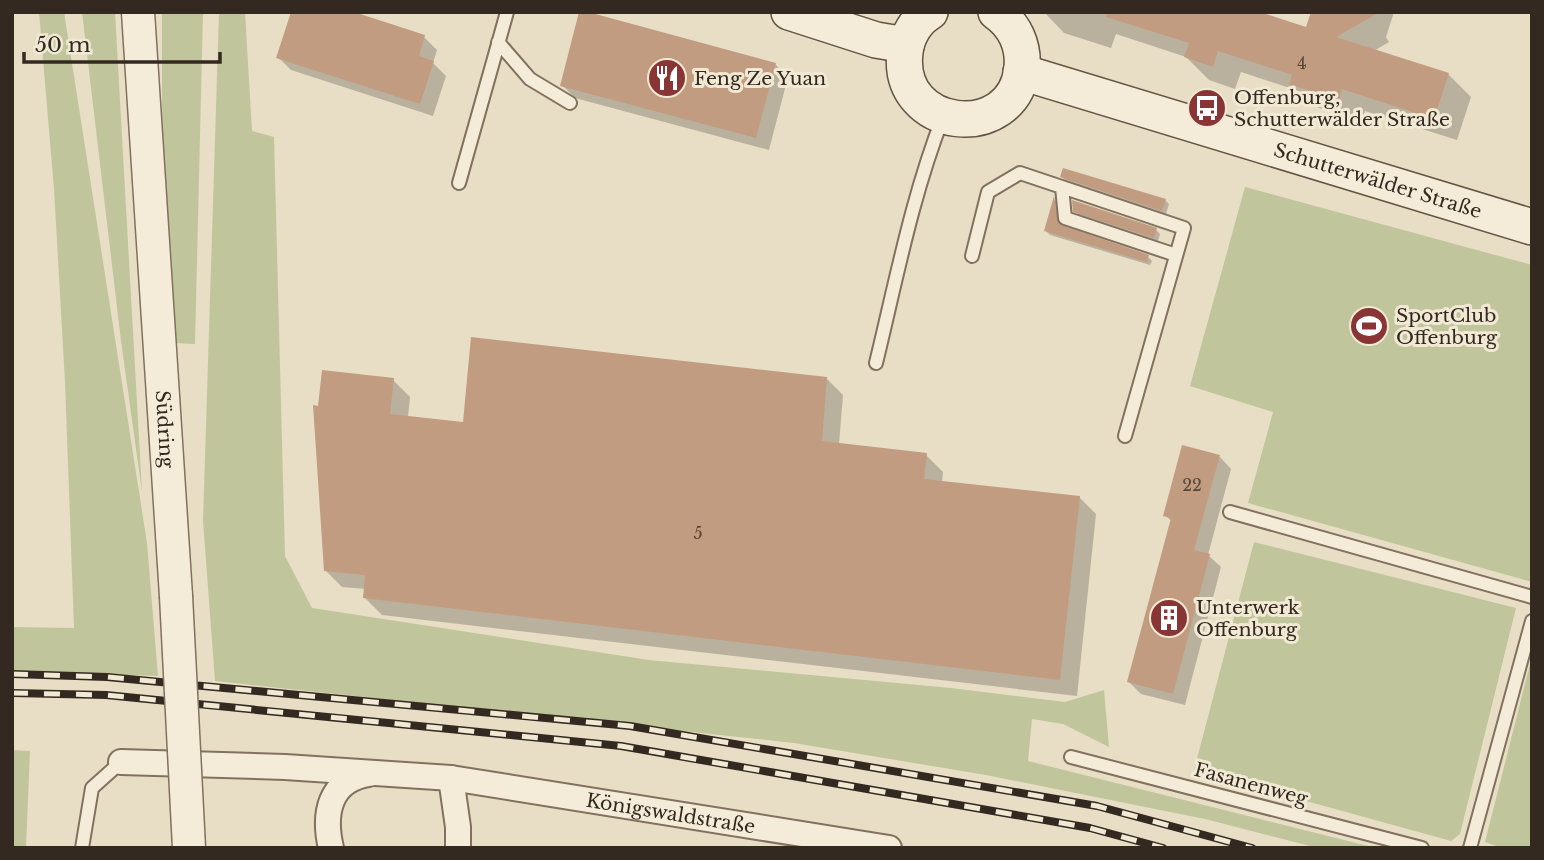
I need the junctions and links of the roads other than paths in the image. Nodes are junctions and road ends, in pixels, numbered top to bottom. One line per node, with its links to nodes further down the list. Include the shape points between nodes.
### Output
1 (138, 12): 26 (street, Südring, bridge)
2 (507, 12): 6 (lane)
3 (789, 12): 7 (main road)
4 (930, 12): 7 (main road, via 913,29)
5 (996, 12): 8 (main road, via 1013,28 1019,42)
6 (498, 42): 9 (lane, via 530,79); 11 (lane)
7 (906, 45): 10 (main road, via 907,80 915,96)
8 (1021, 72): 10 (main road, via 1015,91 1002,107 984,117); 13 (main road, Schutterwälder Straße)
9 (570, 103)
10 (943, 117): 16 (lane)
11 (459, 183)
12 (1062, 187): 14 (lane, via 1065,218); 14 (lane, via 1184,228); 15 (lane, via 1020,173 988,192)
13 (1532, 226)
14 (1176, 255): 17 (lane)
15 (972, 256)
16 (876, 363)
17 (1125, 436)
18 (1230, 512): 19 (lane)
19 (1532, 597)
20 (1532, 621): 31 (lane)
21 (1071, 757): 30 (lane, Fasanenweg)
22 (121, 762): 23 (street, Königswaldstraße); 25 (lane, via 92,788)
23 (373, 774): 24 (street, Königswaldstraße); 27 (street, Königswaldstraße, via 354,776 330,803 326,828)
24 (451, 778): 28 (street); 29 (street, Königswaldstraße)
25 (82, 848)
26 (188, 848)
27 (331, 848)
28 (457, 848)
29 (889, 848)
30 (1422, 848)
31 (1470, 848)

